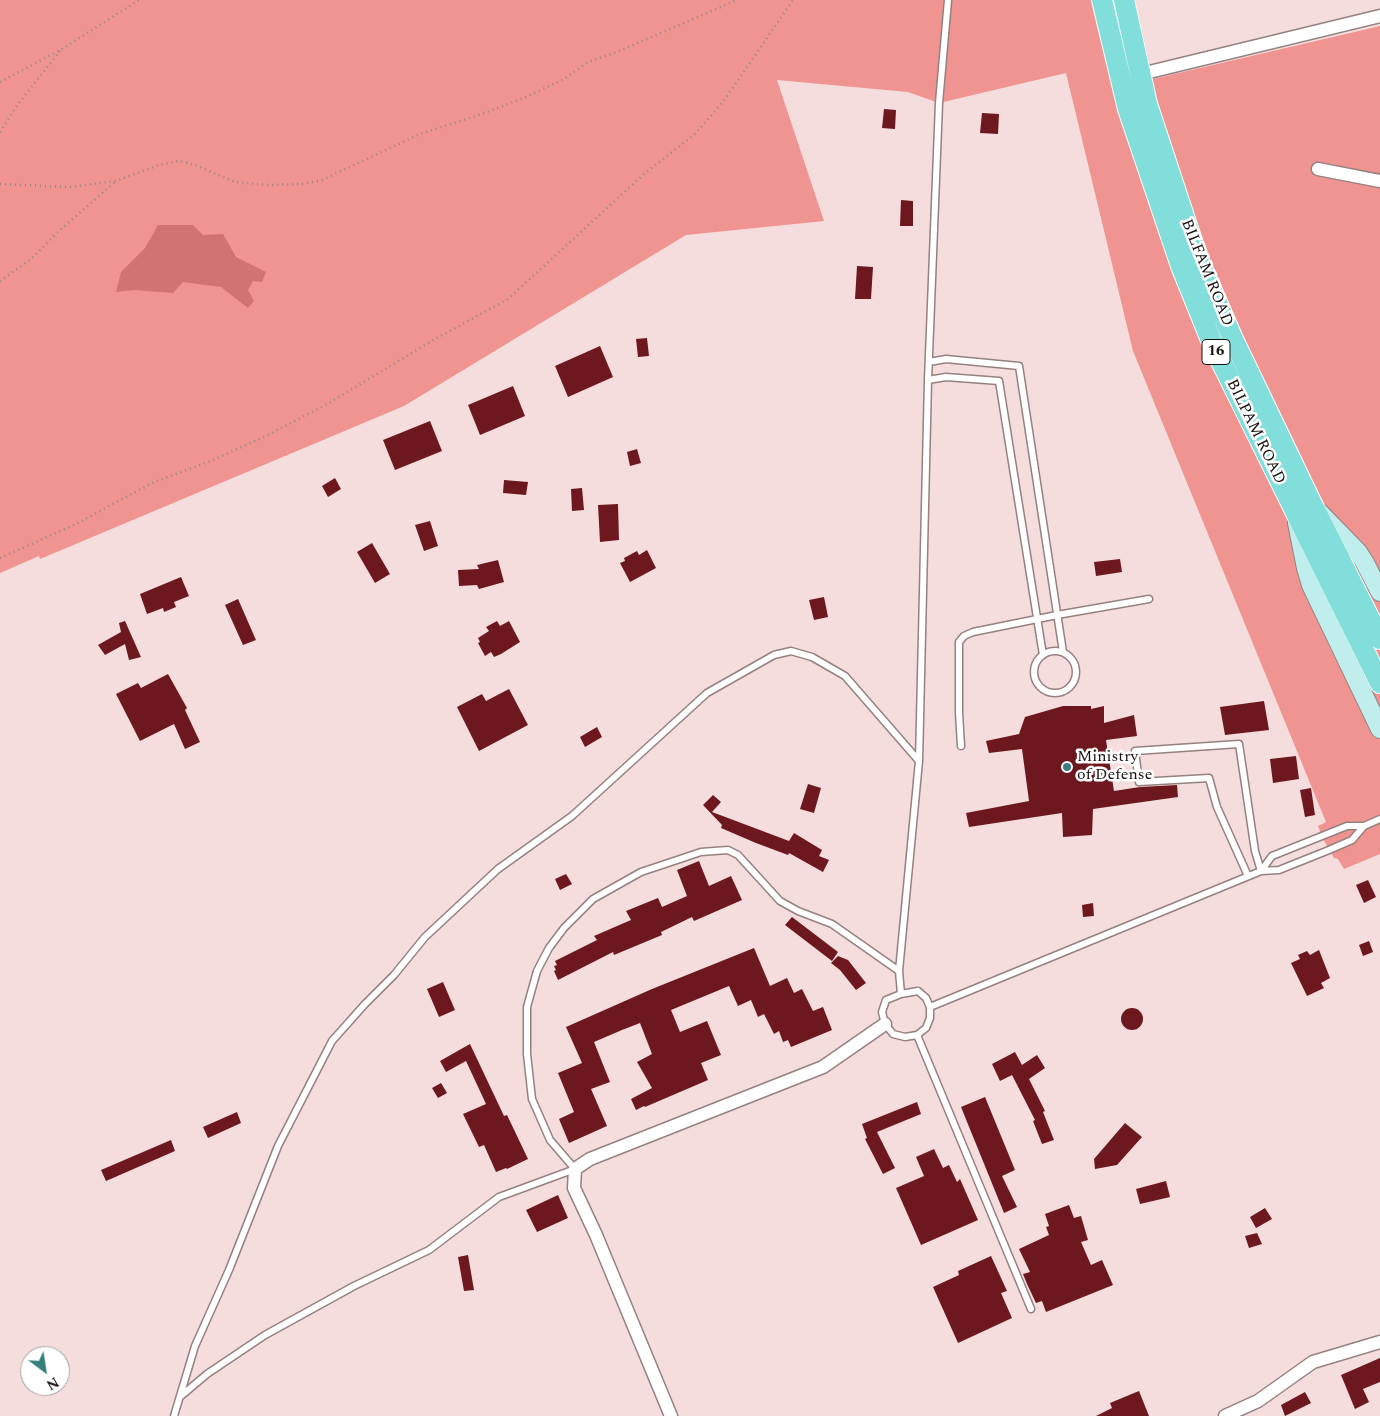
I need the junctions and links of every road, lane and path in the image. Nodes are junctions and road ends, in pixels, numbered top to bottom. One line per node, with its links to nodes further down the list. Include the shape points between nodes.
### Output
1 (139, 0): 8 (path)
2 (737, 0): 13 (path, via 588,62 564,79 526,97 420,134 322,180 270,185 236,182 179,161)
3 (793, 0): 20 (path, via 723,102 695,134 644,174 508,299 274,432 152,483 74,525)
4 (948, 0): 17 (lane, via 939,103)
5 (1102, 0): 19 (main road, BILPAM ROAD / 16, via 1128,108 1181,266 1213,345)
6 (1124, 0): 9 (main road, BILFAM ROAD / 16)
7 (1380, 16): 9 (street)
8 (62, 49): 10 (path); 11 (path)
9 (1140, 74): 19 (main road, BILFAM ROAD / 16, via 1198,259)
10 (0, 82)
11 (0, 132)
12 (1318, 169): 14 (street)
13 (116, 181): 15 (path, via 70,187); 16 (path, via 31,259)
14 (1380, 181)
15 (0, 184)
16 (0, 281)
17 (929, 362): 18 (lane); 23 (lane, via 946,359 1019,366)
18 (928, 380): 24 (lane, via 946,376 1000,381); 31 (lane)
19 (1304, 509): 21 (street, via 1358,552); 25 (main road, BILFAM ROAD / 16); 28 (main road, BILPAM ROAD / 16); 29 (street, via 1306,568 1311,585)
20 (0, 558)
21 (1380, 592)
22 (1149, 599): 23 (lane)
23 (1057, 615): 24 (lane); 26 (lane)
24 (1036, 620): 27 (lane); 30 (lane, via 973,632 959,642)
25 (1380, 639)
26 (1063, 652): 27 (lane, via 1052,651); 27 (lane, via 1075,664 1076,678 1062,693 1048,693 1036,684 1033,670)
27 (1043, 655)
28 (1380, 683)
29 (1380, 729)
30 (961, 746)
31 (919, 761): 36 (lane); 44 (lane, via 845,676 812,657 791,651 774,655 707,693 572,816 498,869 425,937 332,1041 278,1146 195,1346)
32 (1380, 819): 33 (lane)
33 (1364, 826): 34 (lane, via 1352,840 1279,870); 34 (lane, via 1348,826 1272,856)
34 (1261, 870): 35 (lane); 35 (lane, via 1255,851 1239,744 1135,751 1139,782 1209,778 1217,807)
35 (1248, 876): 38 (lane)
36 (899, 970): 37 (lane); 41 (lane, via 832,924 780,900 738,855 728,850 700,852 641,872 593,899 548,948 536,970 527,1007 527,1054 532,1099 550,1140)
37 (901, 994): 38 (lane, via 918,991); 39 (lane, via 886,1000 882,1012)
38 (930, 1007): 40 (lane, via 926,1028)
39 (885, 1024): 40 (lane, via 893,1034); 41 (street, via 823,1067 590,1159)
40 (917, 1035): 42 (lane)
41 (575, 1170): 44 (lane, via 499,1197 429,1250 354,1286 265,1335); 46 (street, via 574,1188)
42 (1031, 1309)
43 (1380, 1342): 47 (street, via 1313,1362 1258,1401)
44 (180, 1396): 45 (lane)
45 (174, 1416)
46 (671, 1416)
47 (1224, 1416)

